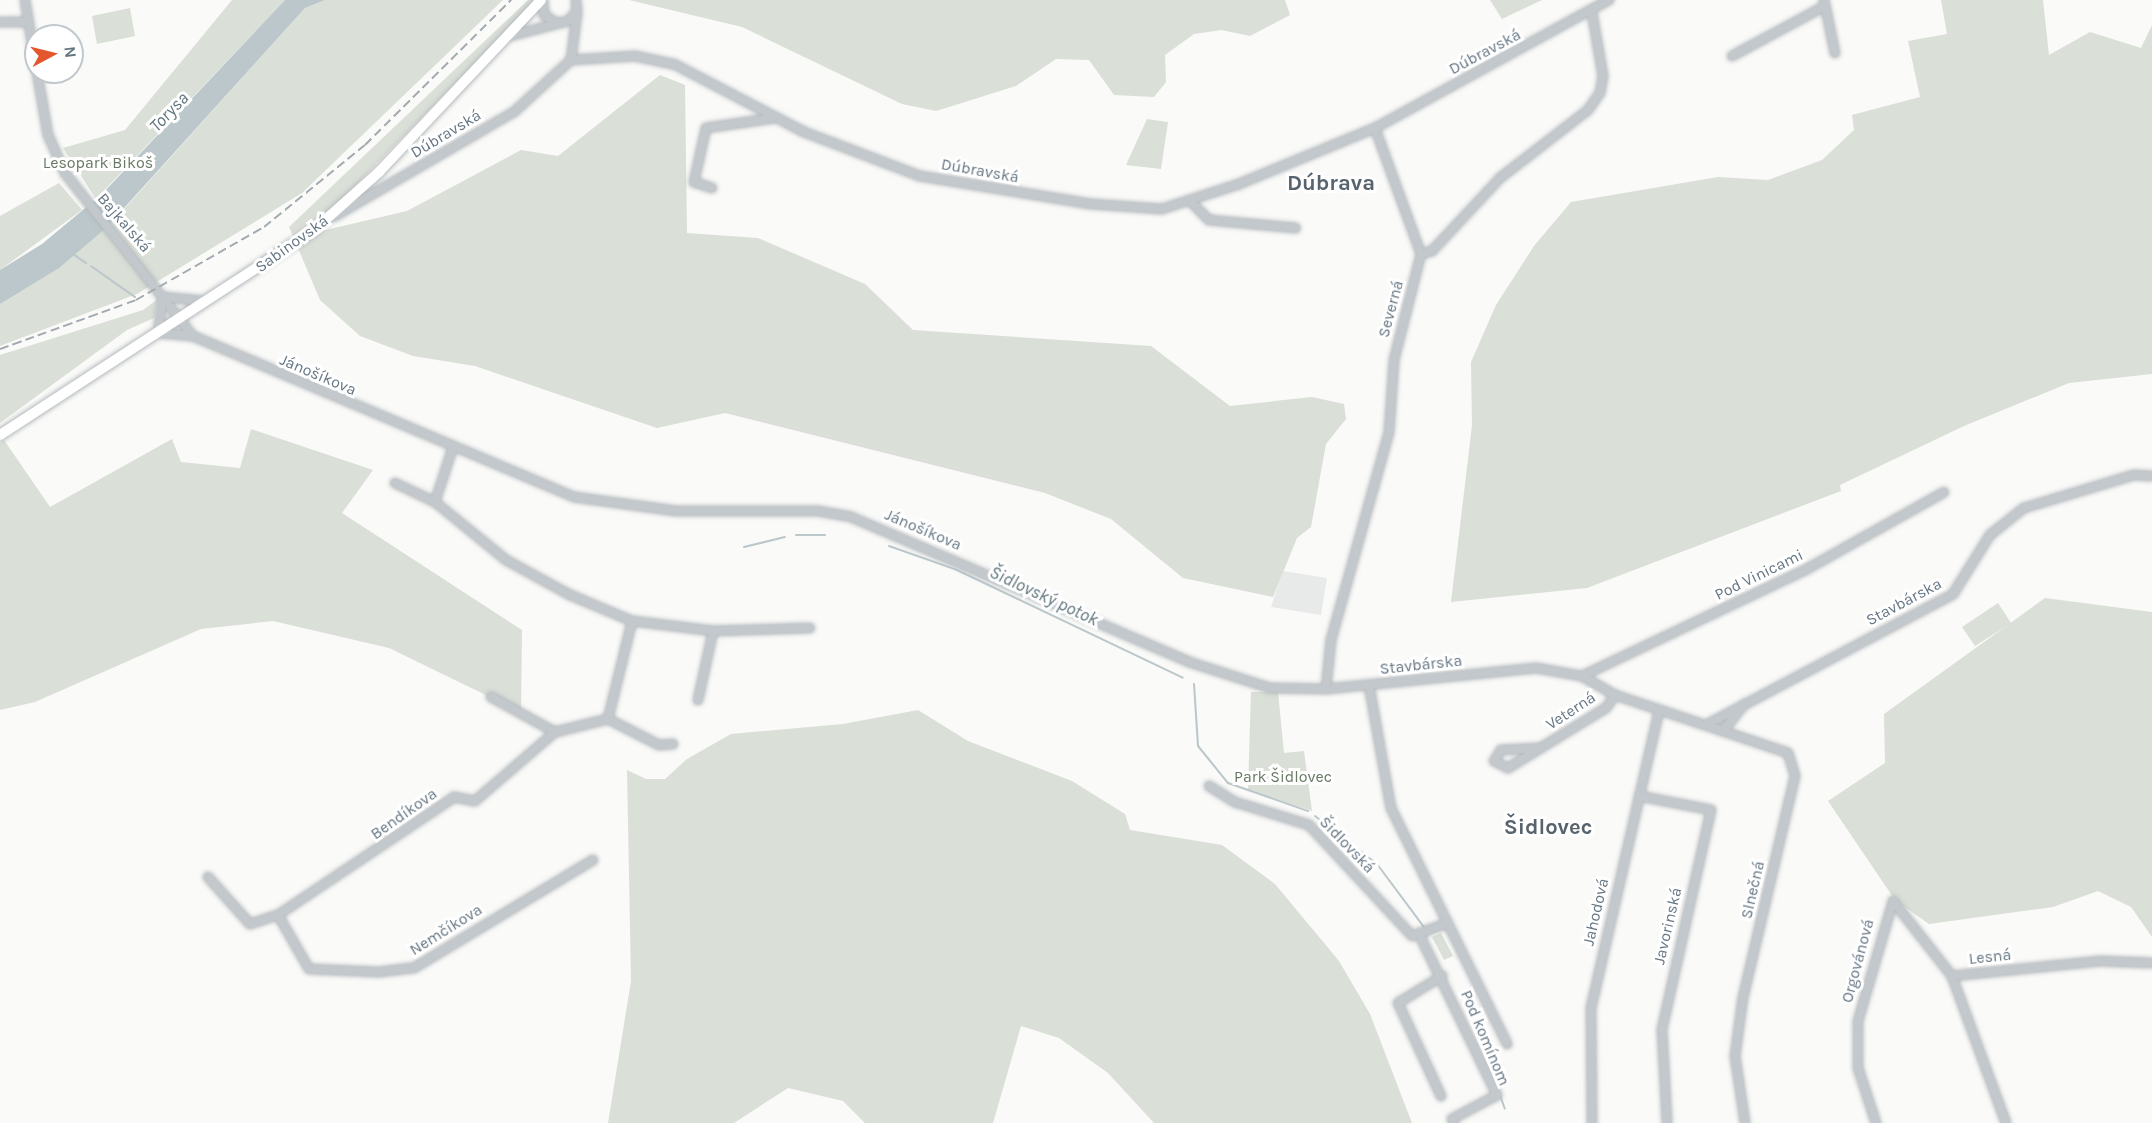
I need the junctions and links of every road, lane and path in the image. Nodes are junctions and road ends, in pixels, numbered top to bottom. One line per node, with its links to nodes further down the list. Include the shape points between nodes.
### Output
1 (25, 0): 9 (street)
2 (542, 0): 10 (street, via 544,15); 12 (main road, Sabinovská)
3 (578, 0): 6 (street)
4 (1609, 0): 7 (street, Dúbravská)
5 (1825, 3): 13 (street); 14 (street)
6 (577, 11): 10 (street); 11 (street)
7 (1592, 12): 18 (street, Dúbravská); 23 (street, via 1604,76 1594,101 1500,178 1432,251)
8 (0, 22): 9 (street)
9 (28, 22)
10 (559, 24): 11 (street); 12 (street)
11 (573, 33): 15 (street)
12 (504, 39): 21 (main road, Sabinovská)
13 (1835, 52)
14 (1732, 56)
15 (571, 60): 17 (street, Dúbravská, via 635,56 674,64); 21 (street, Dúbravská, via 514,112)
16 (40, 84): 24 (street, Bajkalská, via 56,155 87,203)
17 (774, 118): 19 (street, via 706,128 694,182); 20 (street, Dúbravská, via 920,176 1145,210)
18 (1375, 128): 20 (street, Dúbravská); 23 (street)
19 (712, 188)
20 (1190, 201): 22 (street, via 1209,220)
21 (326, 220): 25 (main road, Sabinovská)
22 (1296, 228)
23 (1421, 254): 40 (street, Severná, via 1394,360 1389,432 1343,585)
24 (163, 297): 25 (street, via 186,302); 26 (street, Bajkalská); 27 (street)
25 (212, 299): 26 (main road, Sabinovská)
26 (180, 319): 27 (main road, Sabinovská); 28 (street, Jánošíkova)
27 (158, 333): 28 (street); 29 (main road, Sabinovská)
28 (193, 336): 30 (street, Jánošíkova)
29 (0, 435)
30 (453, 447): 34 (street); 40 (street, Jánošíkova, via 574,497 611,505 676,511 818,511 851,517 1241,681)
31 (2152, 476): 44 (street, Stavbárska, via 2134,475 2024,508 1990,535 1953,594)
32 (395, 483): 34 (street)
33 (1944, 492): 38 (street, Pod Vinicami, via 1807,569)
34 (435, 502): 35 (street, via 506,560)
35 (632, 621): 37 (street); 46 (street)
36 (810, 628): 37 (street)
37 (713, 632): 43 (street)
38 (1582, 676): 39 (street, Stavbárska, via 1536,668); 41 (street, Stavbárska)
39 (1370, 685): 40 (street, Jánošíkova); 57 (street, via 1391,807)
40 (1326, 689)
41 (1615, 695): 45 (street, Stavbárska); 51 (street, Veterná, via 1606,708)
42 (491, 697): 49 (street)
43 (698, 700)
44 (1746, 701): 47 (street, Stavbárska); 48 (street, Stavbárska)
45 (1659, 710): 47 (street, Stavbárska); 53 (street, Jahodová)
46 (608, 719): 49 (street, Bendíkova); 50 (street, via 659,745)
47 (1706, 725): 48 (street, Slnečná)
48 (1724, 730): 67 (street, Slnečná, via 1788,753 1796,766 1743,997 1735,1056)
49 (555, 732): 56 (street, Bendíkova, via 475,801 454,797)
50 (673, 744)
51 (1540, 748): 51 (street, Veterná, via 1508,768 1494,761 1501,750)
52 (1209, 786): 58 (street, Šidlovská, via 1235,802 1309,825 1413,936)
53 (1639, 796): 65 (street, Jahodová, via 1591,1008); 66 (street, Javorinská, via 1711,810 1662,1030)
54 (593, 860): 56 (street, Nemčíkova, via 414,968 309,969)
55 (208, 877): 56 (street, via 249,924)
56 (278, 915)
57 (1448, 923): 58 (street); 62 (street)
58 (1420, 936): 60 (street, Pod komínom)
59 (2152, 963): 61 (street, Lesná, via 2100,961)
60 (1442, 976): 63 (street, Pod komínom, via 1398,1003); 64 (street, Pod komínom, via 1497,1095 1452,1119)
61 (1952, 976): 68 (street, Orgovánová, via 1893,901 1858,1022 1858,1068); 69 (street, Lesná)
62 (1507, 1044)
63 (1441, 1096)
64 (1454, 1123)
65 (1592, 1123)
66 (1667, 1123)
67 (1745, 1123)
68 (1876, 1123)
69 (2006, 1123)

